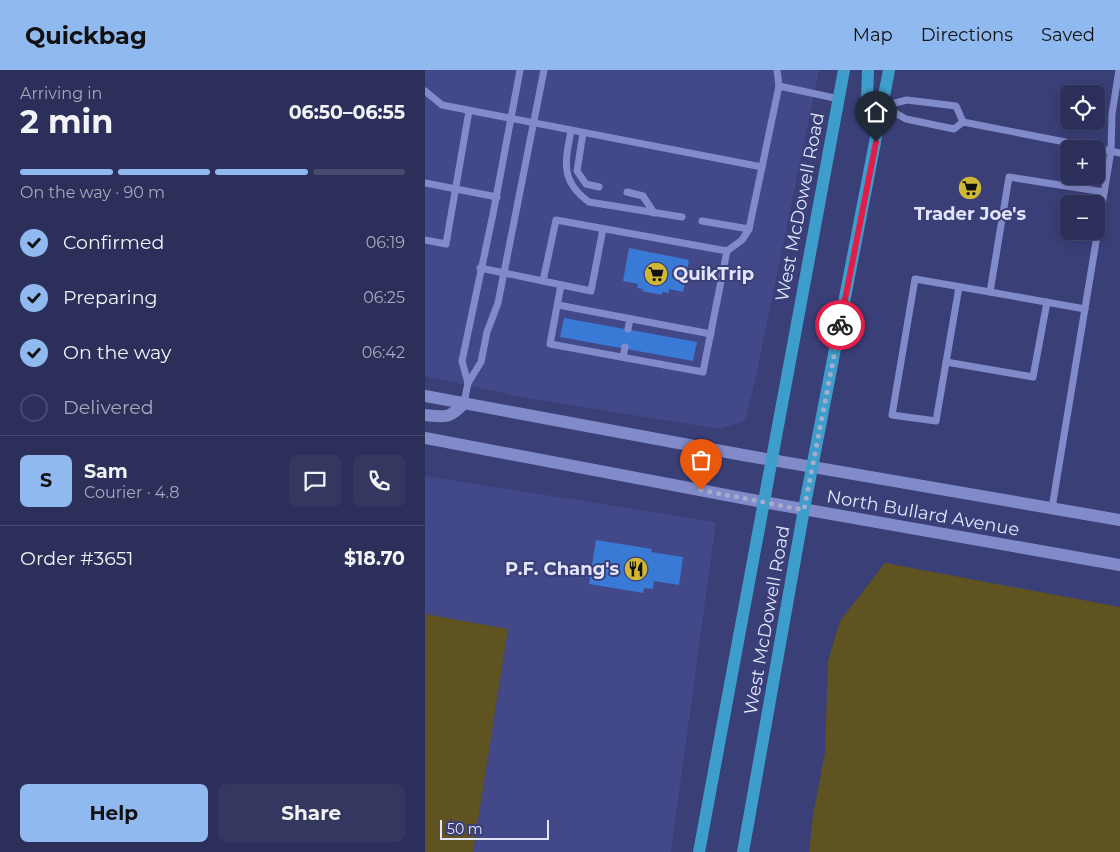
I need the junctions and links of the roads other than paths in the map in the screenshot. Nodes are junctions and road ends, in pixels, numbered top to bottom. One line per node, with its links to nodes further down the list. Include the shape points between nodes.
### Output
1 (520, 70): 13 (lane)
2 (544, 70): 15 (lane)
3 (777, 70): 8 (lane)
4 (844, 70): 10 (main road, West McDowell Road)
5 (868, 70): 11 (main road, via 867,100)
6 (889, 70): 11 (main road, West McDowell Road)
7 (1119, 70): 18 (lane, via 1111,114)
8 (779, 86): 10 (lane); 20 (lane)
9 (425, 94): 12 (lane, via 442,105)
10 (839, 99): 54 (main road, West McDowell Road)
11 (883, 106): 14 (lane, via 906,119 954,129); 14 (lane, via 907,100 956,106); 55 (main road, West McDowell Road)
12 (469, 111): 13 (lane); 23 (lane)
13 (511, 120): 15 (lane); 26 (lane)
14 (963, 122): 18 (lane)
15 (534, 124): 16 (lane); 35 (lane)
16 (571, 130): 17 (lane); 27 (lane, via 565,168 568,180 579,195 589,202)
17 (583, 133): 20 (lane); 22 (lane, via 577,172 586,184)
18 (1111, 151): 19 (lane); 25 (lane)
19 (1120, 153)
20 (762, 167): 31 (lane)
21 (425, 183): 23 (lane)
22 (599, 187)
23 (456, 189): 26 (lane); 32 (lane, via 446,244)
24 (627, 192): 27 (lane, via 643,196)
25 (1104, 192): 39 (lane, via 1009,177); 42 (lane)
26 (497, 197): 34 (lane)
27 (654, 213): 28 (lane)
28 (682, 217)
29 (702, 221): 31 (lane)
30 (603, 229): 33 (lane); 36 (lane, via 555,220); 37 (lane, via 591,291)
31 (749, 229): 33 (lane, via 742,240)
32 (425, 240)
33 (727, 251): 45 (lane)
34 (480, 268): 35 (lane); 49 (lane, via 462,362)
35 (504, 272): 36 (lane); 49 (lane, via 499,302 487,332 481,362)
36 (543, 280): 37 (lane)
37 (561, 285): 41 (lane)
38 (959, 287): 39 (lane); 48 (lane); 48 (lane, via 915,279 892,415 936,421)
39 (990, 292): 40 (lane)
40 (1047, 302): 42 (lane); 48 (lane, via 1033,377)
41 (558, 305): 43 (lane); 47 (lane, via 550,344)
42 (1085, 309): 57 (lane)
43 (630, 319): 44 (lane); 45 (lane)
44 (628, 328)
45 (711, 334): 47 (lane, via 703,372)
46 (625, 347): 47 (lane)
47 (623, 357)
48 (946, 362)
49 (468, 383): 51 (lane)
50 (425, 396): 51 (main road, North Bullard Avenue)
51 (464, 404): 52 (main road, via 455,414 448,416); 54 (main road, North Bullard Avenue)
52 (425, 415)
53 (425, 438): 56 (main road, North Bullard Avenue)
54 (771, 460): 55 (main road, North Bullard Avenue); 56 (main road, West McDowell Road)
55 (812, 466): 57 (main road, North Bullard Avenue); 58 (main road, West McDowell Road)
56 (763, 502): 58 (main road, North Bullard Avenue); 61 (main road, West McDowell Road)
57 (1052, 508): 59 (main road, North Bullard Avenue)
58 (804, 510): 60 (main road, North Bullard Avenue); 62 (main road, West McDowell Road)
59 (1120, 520)
60 (1120, 565)
61 (699, 852)
62 (743, 852)

